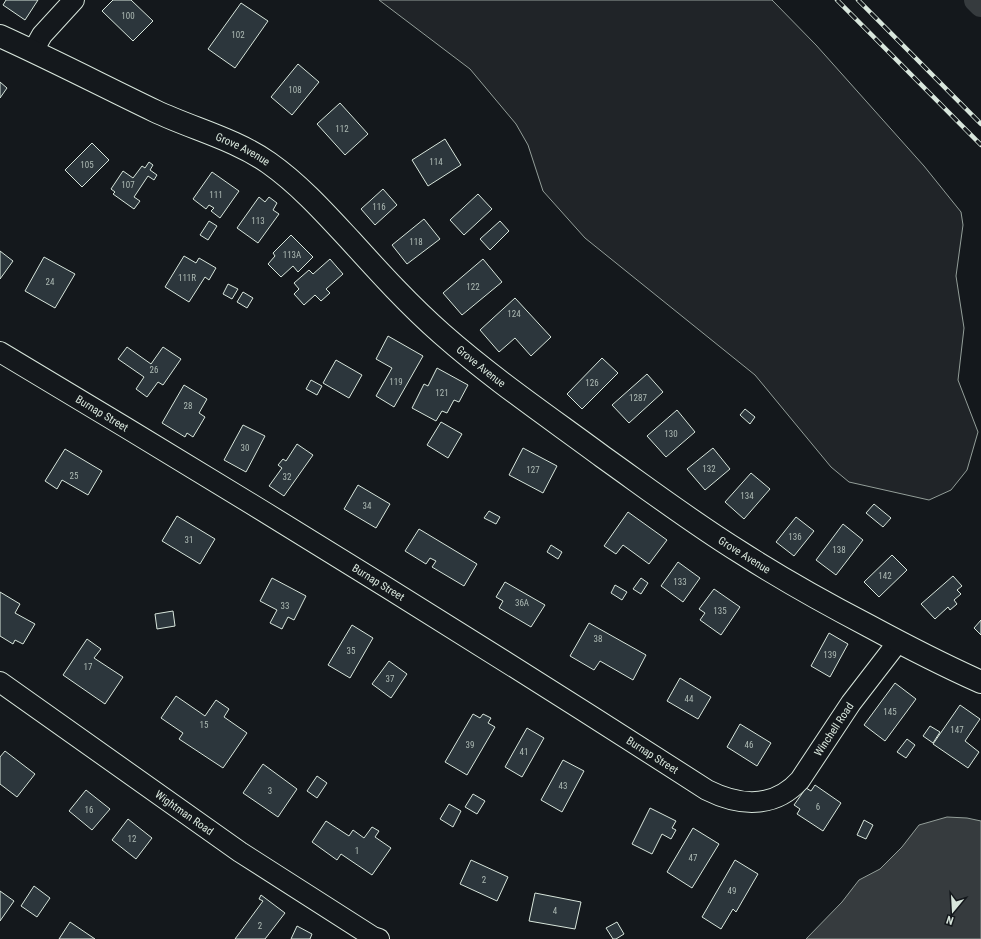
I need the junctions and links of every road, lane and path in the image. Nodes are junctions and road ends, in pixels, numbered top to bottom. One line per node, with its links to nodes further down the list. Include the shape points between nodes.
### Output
1 (74, 0): 3 (street, via 42,35)
2 (0, 36): 3 (street, Grove Avenue)
3 (33, 51): 5 (street, Grove Avenue, via 156,112 258,155 311,198 398,293 459,349 509,388 738,551)
4 (0, 352): 8 (street, Burnap Street, via 198,471 707,790 735,800)
5 (898, 642): 7 (street, Grove Avenue); 8 (street, Winchell Road, via 851,703 800,780 781,795)
6 (0, 682): 9 (street, Wightman Road, via 240,852)
7 (981, 682)
8 (759, 802)
9 (375, 938)

